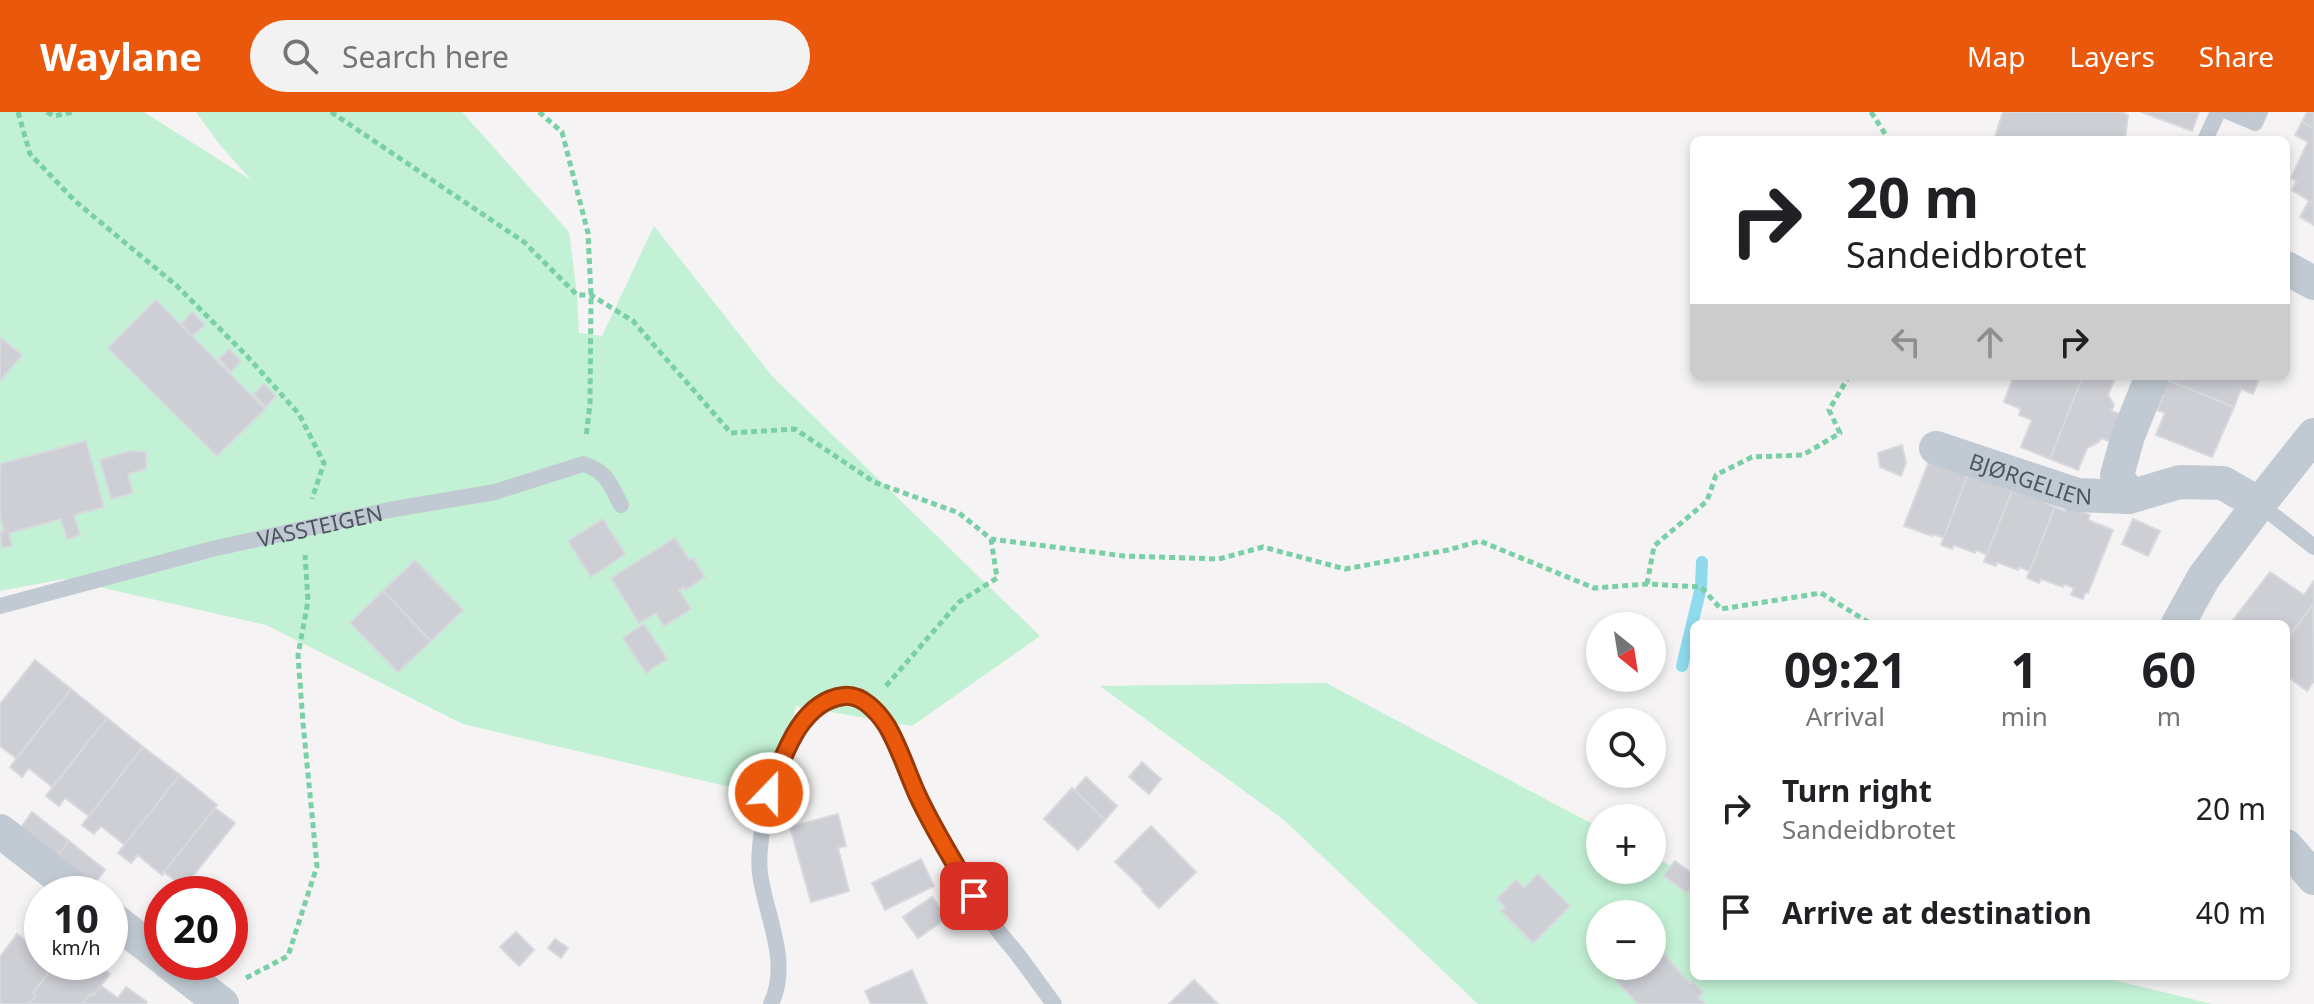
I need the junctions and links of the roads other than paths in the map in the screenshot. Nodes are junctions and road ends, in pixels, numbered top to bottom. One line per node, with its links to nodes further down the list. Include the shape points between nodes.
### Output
1 (2218, 112): 4 (lane)
2 (2229, 112): 3 (lane, via 2255,123)
3 (2260, 112)
4 (2207, 136)
5 (2290, 270): 6 (street)
6 (2314, 283)
7 (2150, 380): 10 (street, BJØRGELIEN, via 2117,475)
8 (2314, 435): 11 (street)
9 (1936, 448): 10 (street, BJØRGELIEN, via 2077,495)
10 (2129, 497): 11 (street, BJØRGELIEN, via 2180,482 2223,483)
11 (2259, 504): 13 (lane); 15 (street, via 2204,577)
12 (621, 505): 14 (lane, VASSTEIGEN, via 603,473 583,464 495,492 212,549)
13 (2314, 547)
14 (0, 606)
15 (2180, 620)
16 (0, 831): 18 (street)
17 (2290, 851): 19 (street)
18 (58, 876)
19 (2314, 878)
20 (128, 931): 21 (street)
21 (144, 943)
22 (191, 980): 23 (street)
23 (217, 1000)
24 (771, 1004): 25 (lane, via 778,953 760,874 769,793 809,713 829,698 851,695 869,705 887,726 947,851 988,918)
25 (1054, 1004)

